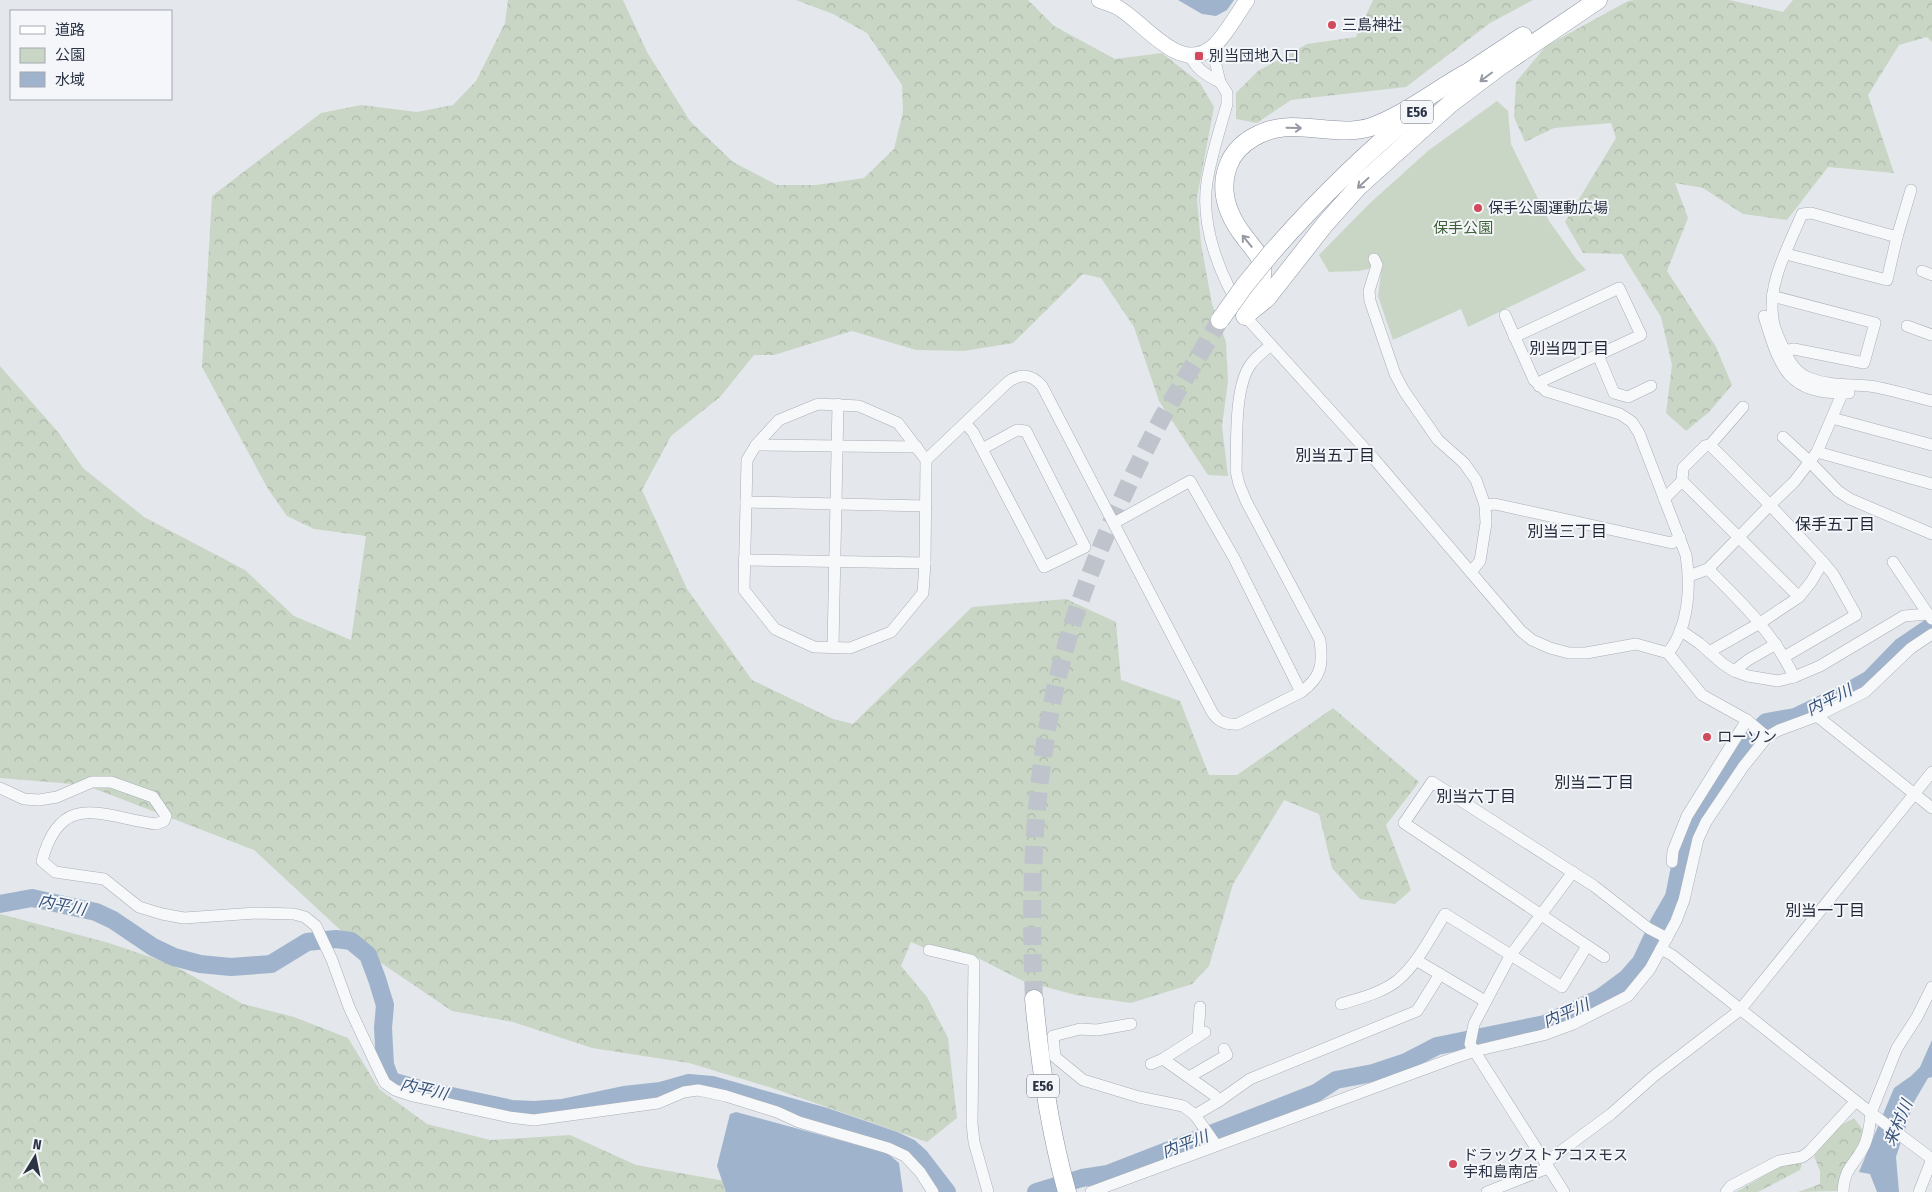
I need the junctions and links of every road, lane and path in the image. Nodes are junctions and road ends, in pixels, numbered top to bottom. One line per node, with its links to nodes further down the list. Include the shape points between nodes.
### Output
1 (1099, 0): 6 (main road, via 1117,7 1158,39)
2 (1247, 0): 5 (main road)
3 (1586, 0): 7 (highway, E56, via 1554,16)
4 (1598, 0): 15 (highway, one-way to 15, via 1450,104 1358,187 1267,298)
5 (1212, 48): 6 (main road); 8 (street)
6 (1190, 56): 8 (street, via 1204,73)
7 (1464, 75): 15 (highway, one-way to 7, via 1262,279 1262,264 1236,226 1225,201 1224,182 1228,165 1238,149 1251,138 1270,130 1291,127 1346,131 1371,127 1402,113); 17 (highway, E56, bridge, via 1365,155 1317,202 1272,252)
8 (1220, 82): 15 (street, via 1228,93 1227,104 1207,182 1207,222 1229,291)
9 (1912, 190): 10 (street)
10 (1897, 237): 11 (street, via 1811,213 1802,214); 11 (street, via 1887,280)
11 (1786, 254): 13 (street)
12 (1374, 259): 47 (street, via 1377,265 1369,291 1370,301 1396,374 1438,440 1464,463 1476,480)
13 (1772, 296): 22 (street, via 1773,318); 22 (street, via 1875,323 1864,363 1794,349)
14 (1505, 315): 20 (street)
15 (1245, 316): 21 (street)
16 (1764, 316): 27 (street, via 1781,365 1791,379 1818,391)
17 (1220, 320)
18 (1908, 326): 19 (street)
19 (1932, 335)
20 (1514, 337): 23 (street, via 1619,288 1641,335); 24 (street)
21 (1271, 345): 60 (street); 74 (street, via 1251,364 1244,377 1240,392 1236,471 1246,501 1320,640 1322,658 1319,673)
22 (1784, 351): 26 (street, via 1797,370 1808,377 1841,385)
23 (1598, 355): 24 (street, via 1542,381); 25 (street, via 1614,393 1628,397)
24 (1540, 386): 44 (street, via 1546,391 1620,414 1632,422)
25 (1651, 386)
26 (1870, 386): 27 (street); 28 (street)
27 (1842, 394): 31 (street)
28 (1932, 402)
29 (838, 404): 34 (street, via 818,404 779,420); 37 (street); 38 (street, via 859,406 898,423)
30 (1743, 407): 35 (street)
31 (1832, 418): 36 (street); 40 (street)
32 (966, 424): 39 (street); 41 (street); 50 (street, via 1014,377 1038,380)
33 (1783, 437): 40 (street)
34 (756, 445): 37 (street); 45 (street, via 747,460)
35 (1710, 445): 42 (street, via 1683,468); 48 (street)
36 (1932, 445)
37 (836, 446): 38 (street); 46 (street)
38 (917, 447): 41 (street)
39 (982, 449): 39 (street, via 1017,430 1026,431 1085,547 1044,567)
40 (1814, 457): 43 (street); 48 (street); 51 (street, via 1838,491 1850,499)
41 (926, 460): 49 (street)
42 (1682, 482): 44 (street); 53 (street)
43 (1932, 484)
44 (1664, 499): 52 (street)
45 (746, 502): 46 (street); 54 (street)
46 (835, 504): 49 (street); 55 (street)
47 (1485, 505): 52 (street, via 1495,504 1672,543); 60 (street, via 1486,522 1480,561)
48 (1770, 505): 53 (street); 56 (street)
49 (926, 506): 58 (street)
50 (1114, 523): 74 (street, via 1212,712 1221,722 1238,724); 74 (street, via 1190,481 1234,558)
51 (1932, 534)
52 (1680, 537): 61 (street)
53 (1739, 537): 59 (street); 62 (street)
54 (744, 560): 55 (street); 68 (street, via 744,590 775,629 814,647)
55 (835, 562): 58 (street); 68 (street)
56 (1823, 562): 62 (street); 71 (street, via 1856,615)
57 (1893, 562): 63 (street)
58 (926, 564): 68 (street, via 923,593 891,632 850,648)
59 (1708, 569): 61 (street); 64 (street)
60 (1471, 572): 70 (street, via 1522,631 1532,640 1550,648 1586,653 1636,644)
61 (1690, 576): 65 (street)
62 (1799, 597): 64 (street)
63 (1930, 616): 73 (street, via 1904,616)
64 (1760, 623): 67 (street); 69 (street)
65 (1680, 630): 69 (street); 70 (street)
66 (1932, 634): 75 (street, via 1912,648 1865,692)
67 (1776, 644): 71 (street); 72 (street)
68 (833, 648)
69 (1709, 652): 72 (street)
70 (1668, 653): 76 (street, via 1702,695)
71 (1784, 657): 73 (street)
72 (1734, 671): 73 (street, via 1762,679)
73 (1794, 678)
74 (1302, 692)
75 (1817, 716): 77 (street); 80 (street)
76 (1749, 721): 77 (street); 82 (street, via 1687,816)
77 (1765, 735): 85 (street, via 1706,822 1698,839 1684,900 1676,921)
78 (1932, 772): 80 (street)
79 (0, 788): 114 (street, via 24,799 39,800 58,797 92,782 111,782 153,797 166,816 164,820 156,824 86,811 74,814 56,831 42,861 55,872 104,879 139,907 162,914 184,918 257,913 305,917 316,926 323,940 349,1007 385,1083 395,1090 534,1120 658,1103 698,1090 888,1148 905,1156)
80 (1914, 794): 81 (street); 98 (street)
81 (1932, 808)
82 (1672, 862)
83 (1572, 872): 84 (street); 84 (street, via 1432,782 1404,823); 85 (street)
84 (1541, 914): 86 (street); 89 (street)
85 (1664, 937): 87 (street)
86 (1587, 946): 89 (street, via 1562,987); 90 (street)
87 (1661, 949): 98 (street); 100 (street, via 1642,981 1628,996 1609,1007 1543,1035)
88 (929, 950): 115 (street, via 974,963 972,1123)
89 (1510, 956): 91 (street, via 1445,914); 95 (street)
90 (1604, 958)
91 (1416, 960): 92 (street); 96 (street, via 1397,980 1370,996)
92 (1440, 974): 95 (street); 105 (street, via 1417,1012 1250,1079)
93 (1932, 988): 107 (street, via 1897,1048)
94 (1034, 999): 116 (highway, E56, via 1044,1088)
95 (1486, 1001): 100 (street, via 1472,1030)
96 (1342, 1004)
97 (1200, 1007): 102 (street, via 1202,1034)
98 (1740, 1010): 106 (street); 111 (street, via 1654,1076)
99 (1131, 1024): 108 (street, via 1053,1036 1055,1057 1083,1080 1183,1106)
100 (1473, 1047): 109 (street); 111 (street)
101 (1224, 1049): 104 (street, via 1228,1055)
102 (1163, 1059): 103 (street); 104 (street)
103 (1151, 1064)
104 (1189, 1077): 105 (street)
105 (1219, 1101): 108 (street)
106 (1855, 1102): 107 (street); 120 (street, via 1809,1152 1779,1162 1731,1186)
107 (1875, 1116): 110 (street); 113 (street, via 1864,1148 1844,1176)
108 (1198, 1119): 109 (street)
109 (1214, 1141): 112 (street)
110 (1930, 1158): 121 (street)
111 (1547, 1166): 118 (street); 119 (street)
112 (1106, 1189): 117 (street)
113 (1843, 1191)
114 (933, 1192)
115 (988, 1192)
116 (1067, 1192)
117 (1091, 1192)
118 (1487, 1192)
119 (1564, 1192)
120 (1726, 1192)
121 (1919, 1192)

